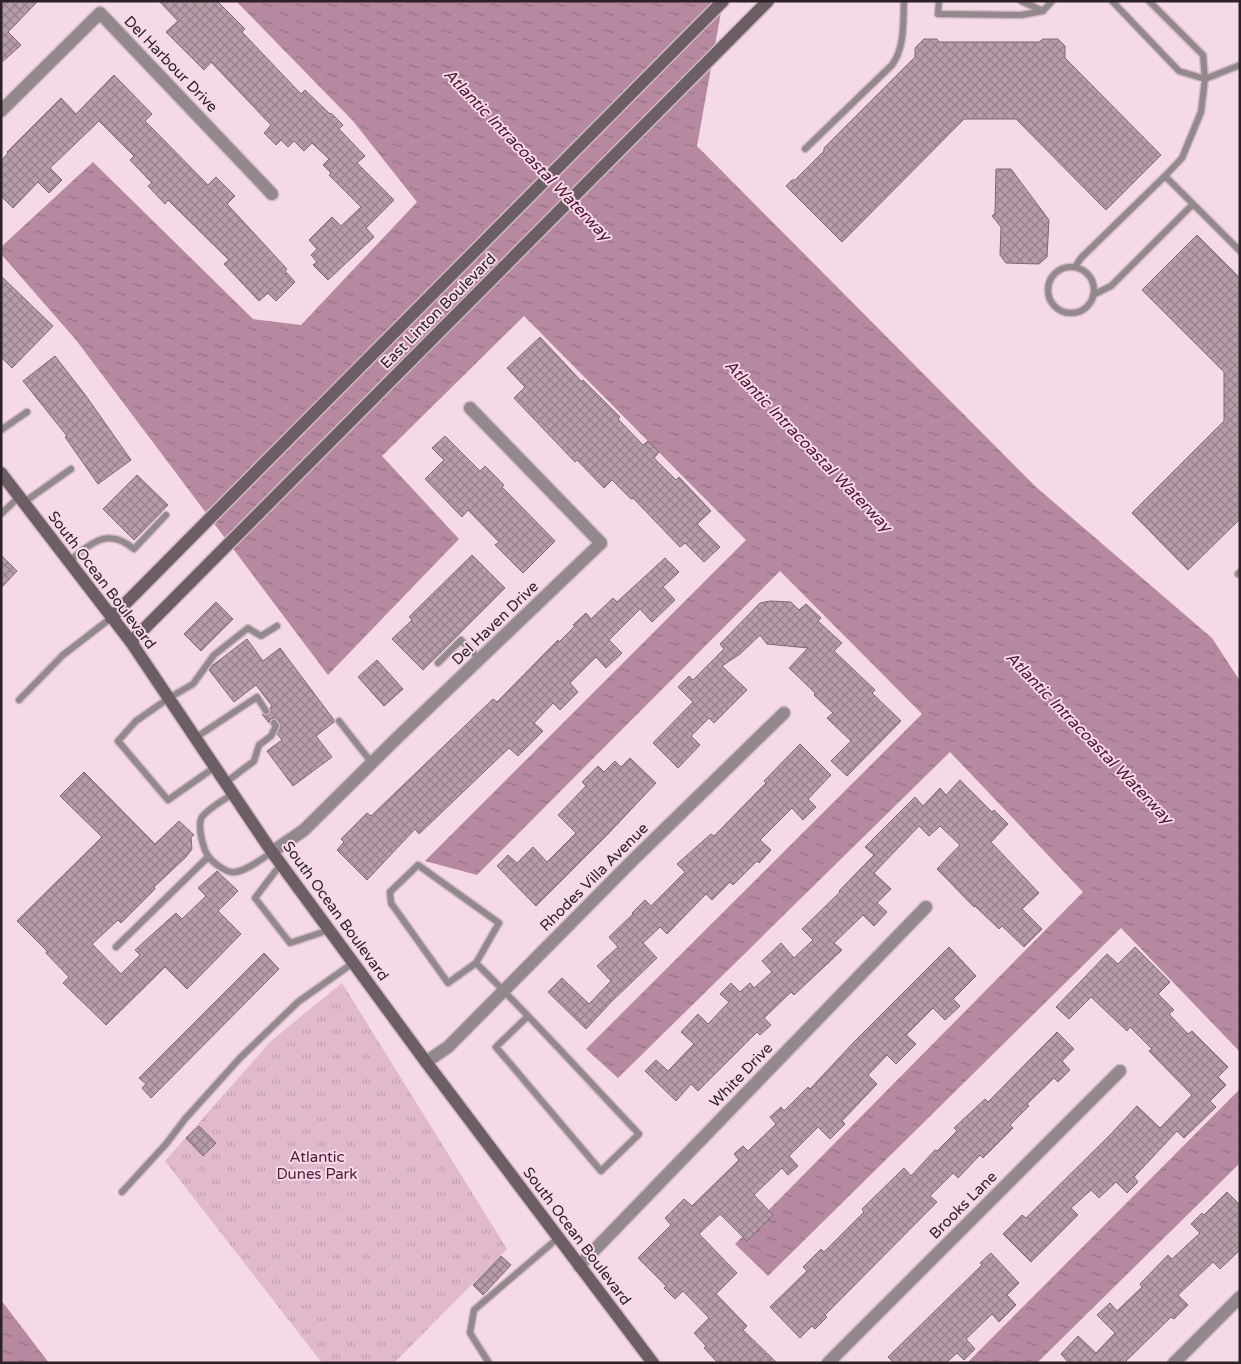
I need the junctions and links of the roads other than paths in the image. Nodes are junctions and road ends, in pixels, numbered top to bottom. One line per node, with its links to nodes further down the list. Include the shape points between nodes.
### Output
1 (723, 1): 29 (main road, East Linton Boulevard)
2 (768, 1): 31 (main road, East Linton Boulevard)
3 (904, 1): 13 (lane, via 899,56)
4 (939, 1): 9 (lane, via 938,14 1021,15)
5 (1021, 1): 9 (lane)
6 (1052, 1): 9 (lane)
7 (1112, 1): 11 (lane, via 1179,71)
8 (1149, 1): 11 (lane, via 1203,55)
9 (1042, 11)
10 (1240, 65): 11 (lane)
11 (1204, 79): 14 (lane, via 1201,112 1182,158)
12 (1, 111): 15 (street, Del Harbour Drive, via 100,13)
13 (805, 149)
14 (1165, 176): 16 (lane); 18 (lane, via 1081,258)
15 (272, 194)
16 (1193, 204): 17 (lane); 19 (lane, via 1111,286)
17 (1240, 251)
18 (1076, 267): 19 (lane, via 1088,275 1094,288); 19 (lane, via 1061,269 1051,279 1049,300 1059,310 1073,313 1086,307)
19 (1093, 295)
20 (470, 408): 32 (street, Del Haven Drive, via 601,543)
21 (27, 412): 22 (lane)
22 (1, 430)
23 (70, 469): 25 (lane)
24 (2, 476): 25 (main road, South Ocean Boulevard)
25 (21, 500): 26 (lane); 28 (main road, South Ocean Boulevard)
26 (1, 514)
27 (166, 515): 28 (lane, via 134,549 117,538 107,538 98,540)
28 (68, 562): 29 (main road, South Ocean Boulevard)
29 (111, 618): 31 (main road, South Ocean Boulevard); 35 (lane, via 63,654)
30 (276, 626): 34 (lane, via 261,636 248,628 214,655 193,684)
31 (131, 642): 34 (main road, South Ocean Boulevard)
32 (480, 660): 33 (lane, via 461,640); 41 (street, Del Haven Drive)
33 (438, 663)
34 (169, 698): 40 (main road, South Ocean Boulevard); 42 (lane, via 136,721 118,741 168,800)
35 (19, 700)
36 (266, 711): 40 (lane, via 257,697)
37 (784, 713): 52 (street, Rhodes Villa Avenue)
38 (339, 722): 41 (lane)
39 (274, 723): 43 (lane, via 276,726 271,736 258,745 254,761)
40 (195, 738): 42 (main road, South Ocean Boulevard)
41 (372, 763): 44 (street, Del Haven Drive, via 304,830)
42 (215, 768): 43 (main road, South Ocean Boulevard)
43 (229, 788): 44 (main road, South Ocean Boulevard); 45 (lane, via 200,821)
44 (272, 852): 45 (lane, via 242,871 231,872); 46 (main road, South Ocean Boulevard)
45 (208, 857): 49 (lane)
46 (281, 864): 48 (main road, South Ocean Boulevard); 48 (lane, via 255,898 290,943)
47 (926, 907): 58 (street, White Drive)
48 (329, 930): 50 (main road, South Ocean Boulevard)
49 (116, 947)
50 (354, 963): 54 (main road, South Ocean Boulevard); 56 (lane, via 298,1002 240,1058)
51 (476, 963): 51 (lane, via 448,983 391,903 390,892 418,865 499,923); 52 (lane)
52 (504, 991): 53 (lane); 54 (street, Rhodes Villa Avenue, via 448,1047)
53 (528, 1016): 53 (lane, via 638,1134 601,1171 496,1047)
54 (426, 1062): 57 (main road, South Ocean Boulevard)
55 (1120, 1071): 62 (street, Brooks Lane)
56 (122, 1192)
57 (558, 1238): 58 (main road, South Ocean Boulevard); 61 (lane, via 474,1310 470,1333)
58 (579, 1266): 60 (main road, South Ocean Boulevard)
59 (1240, 1296): 63 (street)
60 (649, 1361)
61 (489, 1363)
62 (828, 1363)
63 (1174, 1363)

